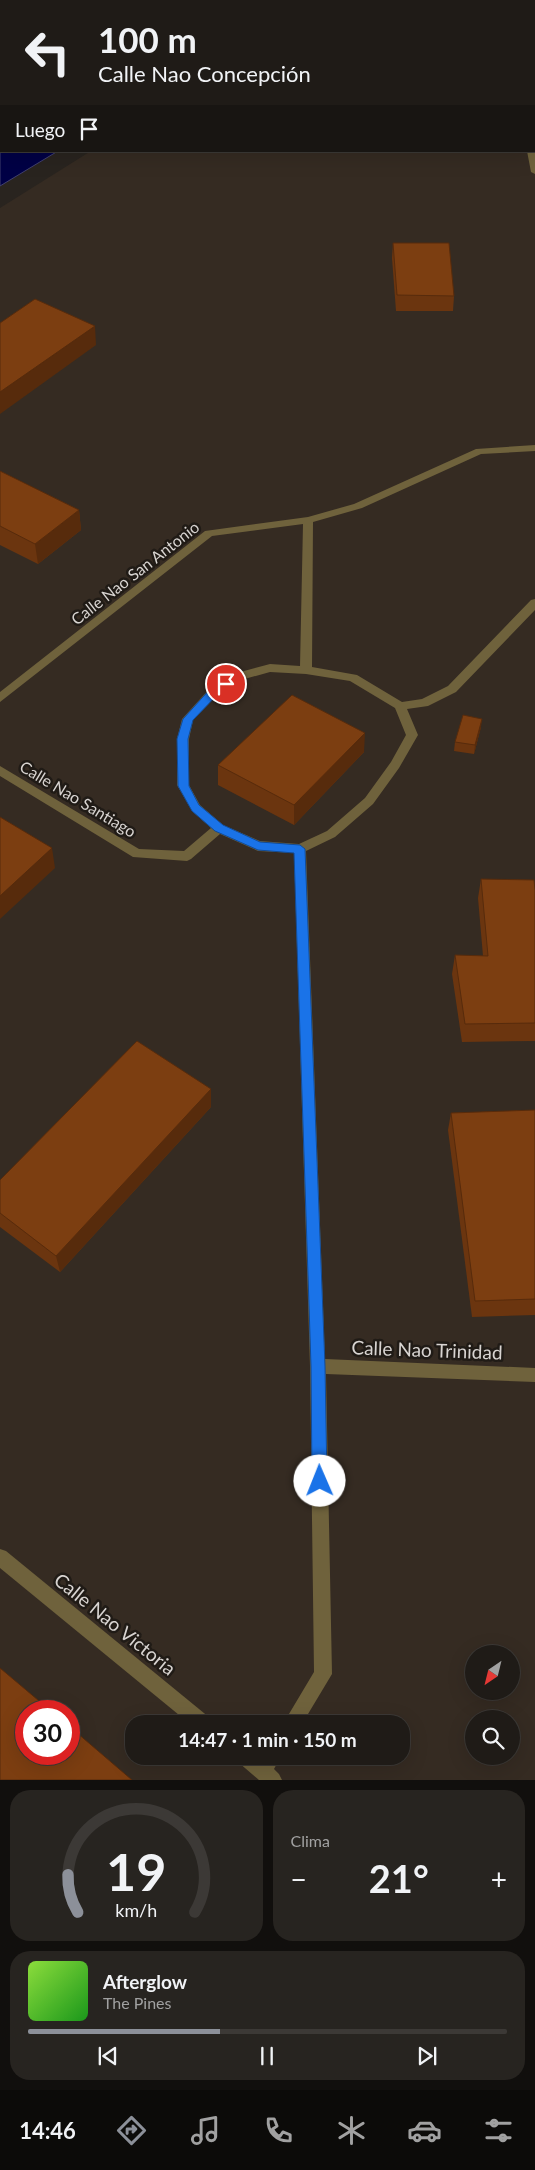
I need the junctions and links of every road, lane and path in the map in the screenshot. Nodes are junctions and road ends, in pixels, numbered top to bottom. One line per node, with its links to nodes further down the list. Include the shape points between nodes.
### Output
1 (531, 152): 2 (street)
2 (535, 172)
3 (535, 448): 4 (street, Calle Nao San Antonio, via 479,451 358,506)
4 (308, 520): 6 (street); 7 (street, Calle Nao San Antonio, via 209,533)
5 (535, 603): 8 (street, via 452,688 424,702)
6 (306, 670): 8 (street, via 353,678); 10 (street, via 270,668 237,677 215,690 188,719 183,739 184,786 196,808)
7 (0, 698)
8 (400, 706): 11 (street, via 412,735 395,765 369,801 331,834)
9 (0, 770): 10 (street, Calle Nao Santiago, via 137,854 187,856)
10 (219, 828): 11 (street, via 258,846)
11 (300, 849): 12 (street)
12 (318, 1366): 13 (street, Calle Nao Trinidad); 16 (street, via 323,1674)
13 (535, 1375)
14 (0, 1557): 15 (street, Calle Nao Victoria)
15 (193, 1715)
16 (298, 1715)

